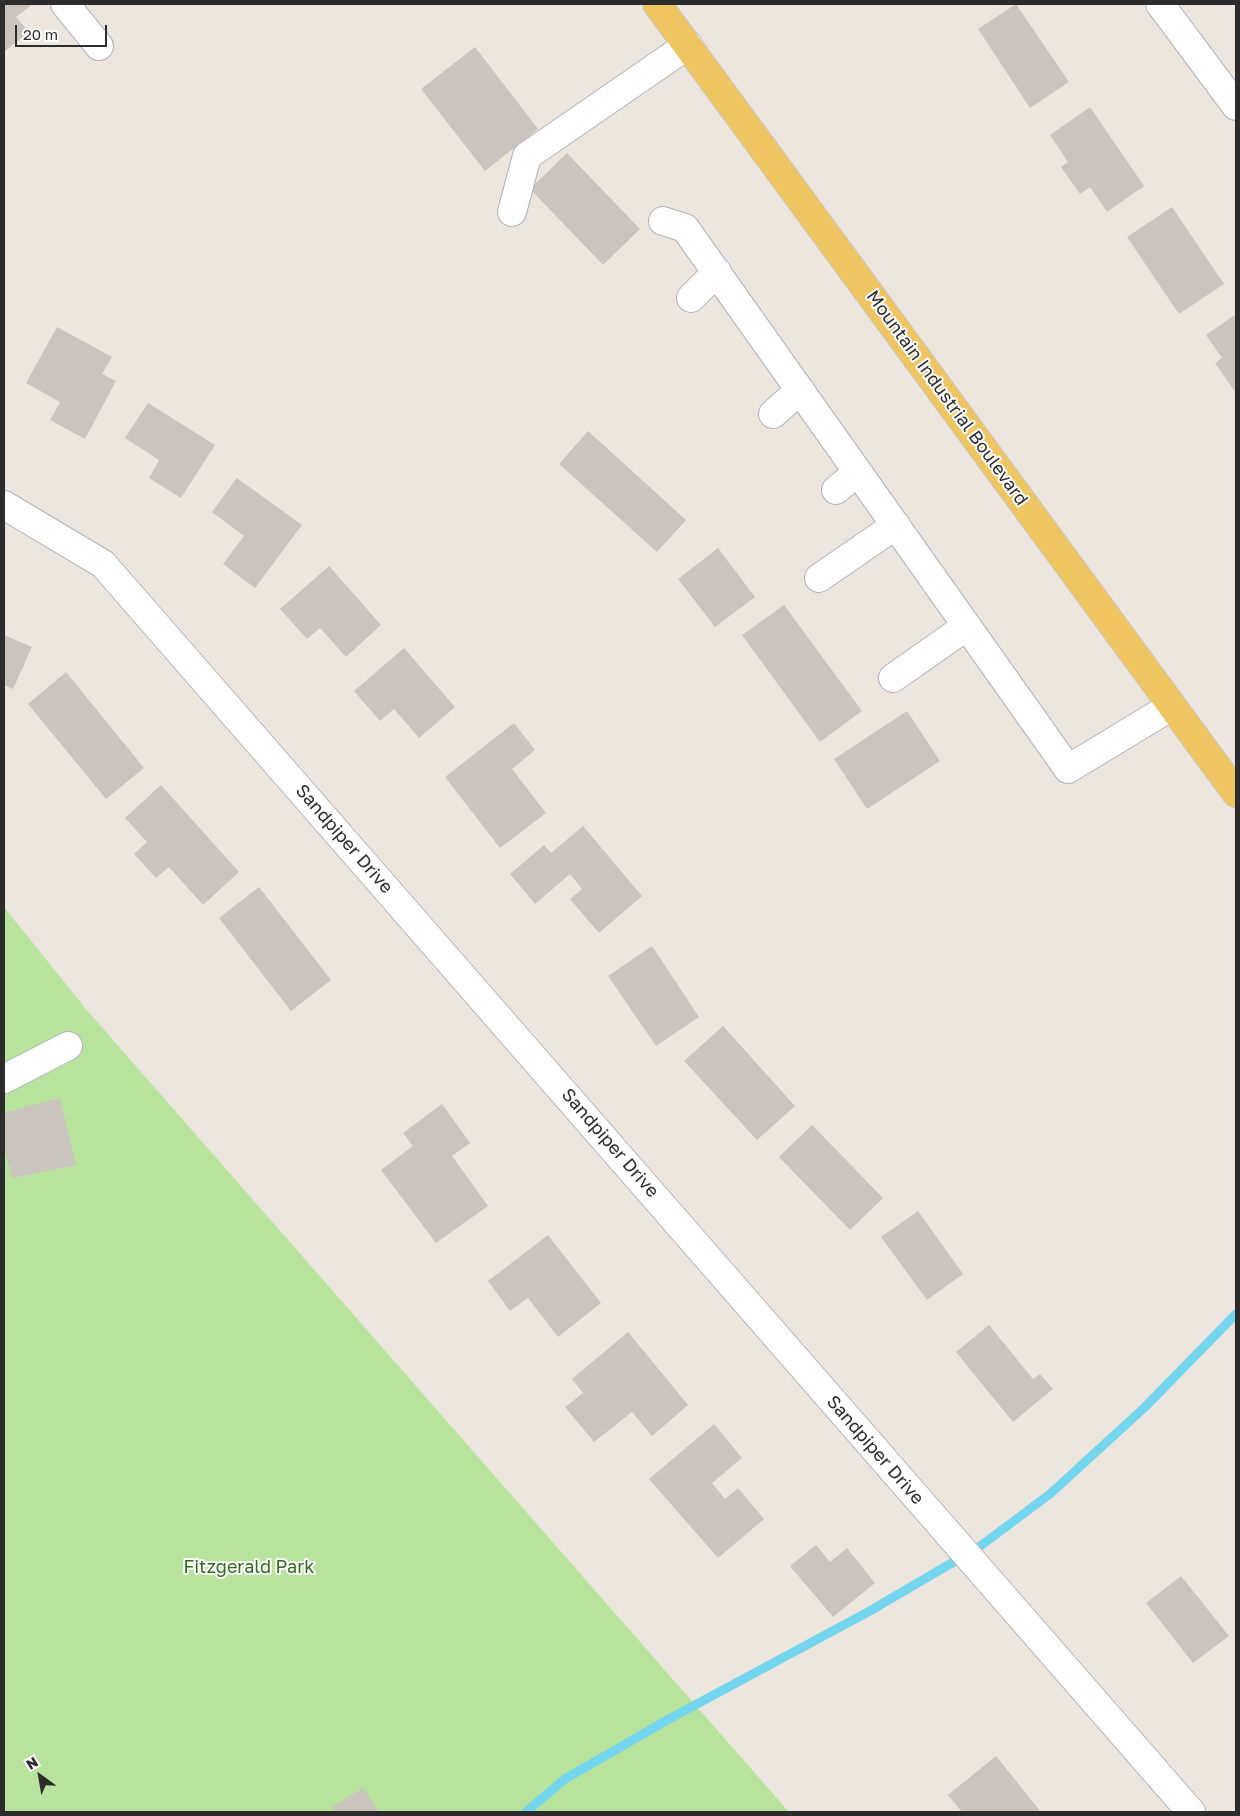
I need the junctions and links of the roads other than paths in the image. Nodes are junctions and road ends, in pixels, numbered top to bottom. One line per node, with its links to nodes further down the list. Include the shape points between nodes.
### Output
1 (66, 4): 5 (street)
2 (657, 4): 4 (main road, Mountain Industrial Boulevard)
3 (1160, 4): 6 (street)
4 (688, 45): 7 (street, via 527,156); 20 (main road, Mountain Industrial Boulevard)
5 (99, 46)
6 (1236, 106)
7 (512, 212)
8 (663, 221): 9 (street, via 686,228)
9 (717, 272): 10 (street); 11 (street)
10 (692, 298)
11 (800, 390): 12 (street); 13 (street)
12 (773, 414)
13 (858, 472): 14 (street); 16 (street)
14 (836, 490)
15 (4, 505): 24 (street, Sandpiper Drive, via 103,564)
16 (896, 525): 17 (street); 18 (street)
17 (819, 578)
18 (967, 626): 19 (street); 20 (street, via 1068,770)
19 (893, 678)
20 (1172, 706): 21 (main road, Mountain Industrial Boulevard)
21 (1236, 793)
22 (68, 1046): 23 (street)
23 (4, 1079)
24 (1191, 1812)

